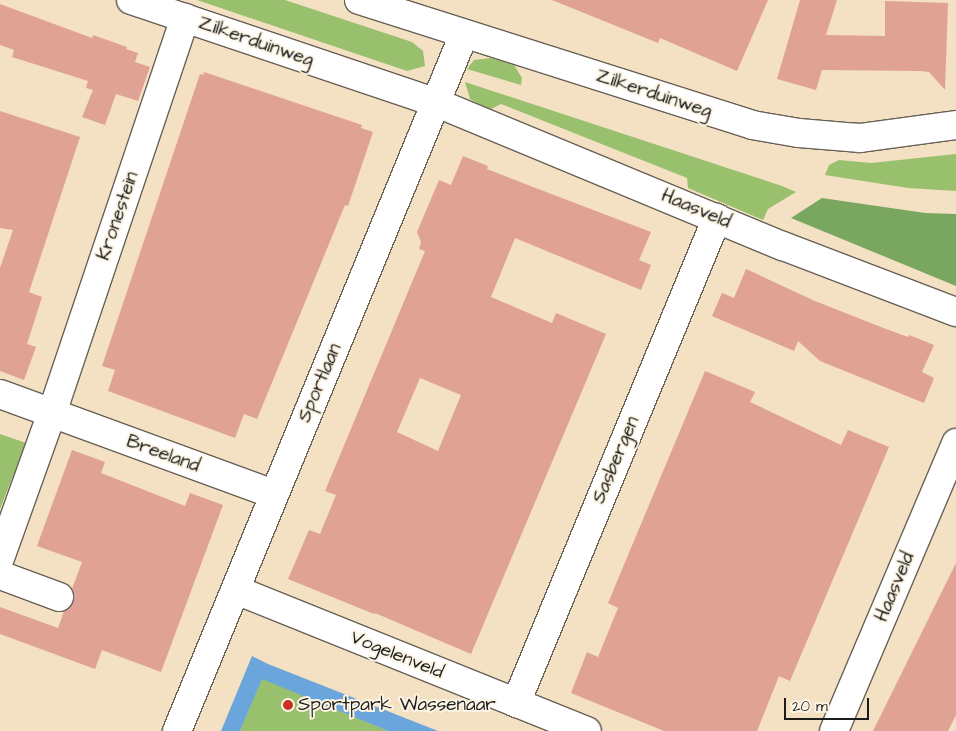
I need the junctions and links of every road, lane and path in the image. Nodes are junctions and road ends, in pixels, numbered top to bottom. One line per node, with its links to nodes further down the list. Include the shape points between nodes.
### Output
1 (131, 0): 3 (street, Zilkerduinweg)
2 (359, 0): 4 (street, Zilkerduinweg)
3 (185, 18): 5 (street, Zilkerduinweg); 10 (street, Kronestein)
4 (464, 34): 5 (street, Sportlaan); 6 (street, Zilkerduinweg, via 752,125 860,138)
5 (437, 103): 7 (street, Haasveld); 12 (street, Sportlaan)
6 (956, 126)
7 (717, 218): 8 (street, Haasveld); 17 (street, Sasbergen)
8 (956, 312)
9 (0, 394): 10 (street, Breeland)
10 (52, 413): 12 (street, Breeland); 13 (street)
11 (956, 443): 20 (street, Haasveld)
12 (273, 494): 15 (street, Sportlaan)
13 (0, 558)
14 (0, 575): 16 (street)
15 (236, 590): 17 (street, Vogelenveld); 18 (street, Sportlaan)
16 (58, 597)
17 (516, 703): 19 (street, Vogelenveld)
18 (177, 731)
19 (587, 731)
20 (834, 731)

